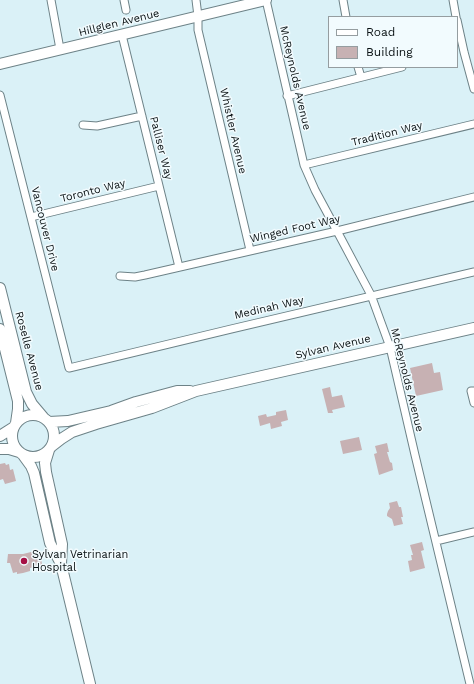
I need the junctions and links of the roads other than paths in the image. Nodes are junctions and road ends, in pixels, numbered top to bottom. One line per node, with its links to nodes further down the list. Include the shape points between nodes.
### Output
1 (51, 0): 13 (street)
2 (124, 0): 7 (street)
3 (196, 0): 8 (street, Whistler Avenue)
4 (266, 0): 8 (main road, Hillglen Avenue); 21 (street, McReynolds Avenue)
5 (342, 0): 9 (street)
6 (453, 0): 10 (street)
7 (126, 10)
8 (198, 16): 12 (main road, Hillglen Avenue); 30 (street, Whistler Avenue, via 198,30)
9 (346, 16)
10 (457, 16)
11 (458, 26): 14 (street)
12 (122, 35): 13 (main road, Hillglen Avenue); 22 (street, Palliser Way)
13 (60, 49): 15 (main road, Hillglen Avenue)
14 (461, 52): 19 (street)
15 (0, 64)
16 (358, 68): 18 (street)
17 (398, 68): 18 (street)
18 (361, 77): 21 (street)
19 (474, 89)
20 (0, 95): 28 (street, Vancouver Drive)
21 (288, 96): 25 (street, McReynolds Avenue)
22 (142, 116): 24 (street, via 97,126); 26 (street, Palliser Way)
23 (474, 124): 25 (street, Tradition Way)
24 (83, 126)
25 (304, 165): 29 (street, McReynolds Avenue)
26 (159, 186): 28 (street, Toronto Way); 31 (street, Palliser Way)
27 (474, 197): 29 (street, Winged Foot Way)
28 (31, 217): 39 (street, Vancouver Drive)
29 (337, 231): 30 (street, Winged Foot Way); 35 (street, McReynolds Avenue)
30 (250, 250): 31 (street, Winged Foot Way)
31 (179, 267): 33 (street, Winged Foot Way, via 145,276)
32 (474, 272): 35 (street, Medinah Way)
33 (120, 276)
34 (0, 288): 43 (main road, Roselle Avenue, via 26,392 32,404)
35 (371, 295): 38 (street, McReynolds Avenue); 39 (street, Medinah Way)
36 (474, 328): 38 (main road, Sylvan Avenue)
37 (0, 329): 44 (main road, Roselle Avenue, via 18,401)
38 (390, 347): 41 (main road, Sylvan Avenue); 50 (street, McReynolds Avenue)
39 (69, 368)
40 (474, 390): 42 (street, via 471,391)
41 (196, 391): 43 (main road, Sylvan Avenue, via 177,391 74,420); 46 (main road, Sylvan Avenue, via 152,408 72,432)
42 (474, 402)
43 (46, 420): 44 (main road, via 29,415); 46 (main road, via 54,432)
44 (15, 425): 45 (main road); 48 (main road, via 12,441)
45 (0, 436)
46 (50, 448): 48 (main road, via 36,457); 51 (main road, via 45,463 62,544)
47 (0, 449): 48 (main road)
48 (21, 453): 51 (main road, via 34,473 50,543)
49 (474, 532): 50 (street)
50 (436, 541): 53 (street, McReynolds Avenue)
51 (62, 564): 52 (main road)
52 (90, 684)
53 (470, 684)

